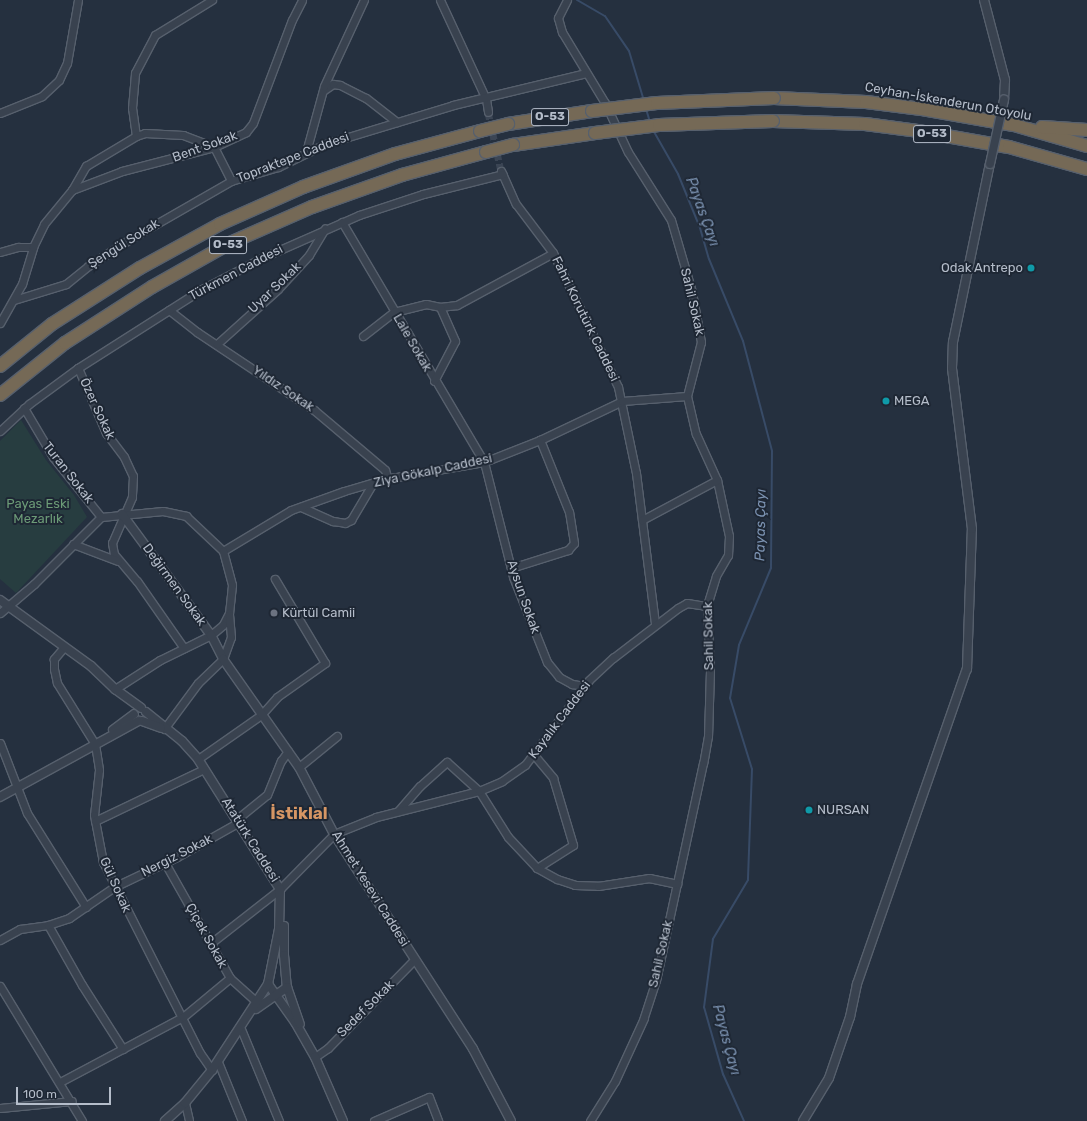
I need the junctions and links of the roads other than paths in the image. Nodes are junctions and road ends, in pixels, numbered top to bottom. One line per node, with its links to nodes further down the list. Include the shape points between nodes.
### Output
1 (78, 0): 12 (street, via 67,63 59,80 42,96)
2 (212, 0): 16 (street, via 156,35 136,73 132,108)
3 (302, 0): 18 (street, Bent Sokak, via 253,123 246,132)
4 (364, 0): 9 (street)
5 (440, 0): 10 (street)
6 (567, 0): 8 (street, Sahil Sokak, via 558,18 558,25)
7 (984, 0): 125 (street, bridge, via 1005,80 1004,100 953,342 952,368 972,529 967,669 857,984 850,1017 829,1078)
8 (586, 73): 10 (street, Topraktepe Caddesi, via 533,84); 40 (street, Sahil Sokak, via 605,103 628,152 671,220 692,292 701,342)
9 (324, 90): 14 (street, via 333,84 340,85 366,98); 19 (street)
10 (486, 99): 13 (street); 14 (street, Topraktepe Caddesi, via 453,105)
11 (922, 109): 15 (highway, via 1044,128); 17 (highway, Ceyhan-İskenderun Otoyolu / O-53, via 1014,125); 36 (highway, Ceyhan-İskenderun Otoyolu / O-53, bridge, via 866,102 774,98 657,103 592,110 508,124 395,154 310,184 220,224 128,276 52,324)
12 (0, 112)
13 (488, 112)
14 (397, 122): 19 (street, Topraktepe Caddesi)
15 (1087, 130)
16 (136, 136): 18 (street, via 145,133 183,135); 23 (street, via 86,166)
17 (1087, 146)
18 (214, 147): 22 (street, Topraktepe Caddesi); 23 (street, Bent Sokak, via 122,171)
19 (306, 152): 22 (street, Topraktepe Caddesi, via 278,167)
20 (1087, 169): 39 (highway, O-53, bridge, via 1009,147 865,124 773,121 658,125 513,145 402,175 319,205 230,244 152,287 66,342)
21 (502, 173): 24 (street, Türkmen Caddesi, via 423,194); 28 (street, Fahri Korutürk Caddesi, via 516,204)
22 (231, 182): 29 (street, Şengül Sokak, via 130,239 88,266 66,284)
23 (72, 190): 26 (street, via 44,224)
24 (342, 222): 25 (street, Türkmen Caddesi); 32 (street, Lale Sokak)
25 (326, 228): 31 (street, Türkmen Caddesi, via 202,289); 35 (street, Uyar Sokak, via 309,255 278,289)
26 (33, 247): 27 (street, via 18,247); 29 (street, via 22,284)
27 (0, 252)
28 (553, 253): 30 (street, via 457,305); 41 (street, Fahri Korutürk Caddesi, via 582,317 610,368)
29 (14, 300): 33 (street)
30 (440, 307): 32 (street, via 426,304); 38 (street, via 455,341)
31 (169, 310): 35 (street, Yıldız Sokak); 37 (street, Türkmen Caddesi)
32 (394, 312): 34 (street); 38 (street, Lale Sokak)
33 (0, 323)
34 (363, 336)
35 (217, 344): 46 (street, Yıldız Sokak, via 314,410 385,470)
36 (0, 366)
37 (78, 368): 42 (street, Türkmen Caddesi); 50 (street, Özer Sokak, via 106,433 124,457 133,476 132,497)
38 (434, 381): 45 (street, Lale Sokak)
39 (0, 394)
40 (687, 396): 41 (street); 47 (street, Sahil Sokak, via 696,434)
41 (622, 401): 44 (street, Ziya Gökalp Caddesi); 52 (street, Fahri Korutürk Caddesi)
42 (24, 408): 43 (street, Türkmen Caddesi); 51 (street, Turan Sokak, via 53,457)
43 (0, 432)
44 (540, 440): 45 (street, Ziya Gökalp Caddesi); 56 (street, via 569,512 574,543 568,550)
45 (484, 462): 46 (street, Ziya Gökalp Caddesi); 56 (street, Aysun Sokak)
46 (388, 479): 48 (street, Ziya Gökalp Caddesi)
47 (717, 480): 52 (street); 59 (street, Sahil Sokak, via 729,536 728,555 714,582)
48 (373, 483): 49 (street, Ziya Gökalp Caddesi); 49 (street, via 351,520 345,523 333,521)
49 (301, 507): 54 (street, Ziya Gökalp Caddesi, via 275,518)
50 (122, 514): 51 (street); 54 (street, via 174,511 186,516); 55 (street, Özer Sokak, via 112,542 114,554); 64 (street, Değirmen Sokak)
51 (102, 517): 53 (street)
52 (642, 520): 63 (street, Fahri Korutürk Caddesi)
53 (73, 544): 55 (street); 60 (street)
54 (223, 551): 62 (street, via 232,585)
55 (119, 561): 66 (street, via 137,581)
56 (511, 568): 68 (street, Aysun Sokak, via 552,672 572,684)
57 (275, 579): 71 (street, via 325,663 277,697)
58 (0, 600): 60 (street)
59 (707, 606): 63 (street, Kayalık Caddesi, via 687,603); 90 (street, Sahil Sokak, via 710,670 708,736)
60 (8, 608): 61 (street); 65 (street)
61 (0, 613)
62 (229, 614): 64 (street, via 223,626); 67 (street, via 231,637)
63 (655, 624): 68 (street, Kayalık Caddesi, via 613,658)
64 (211, 635): 66 (street); 67 (street, Değirmen Sokak)
65 (64, 647): 69 (street, via 92,666); 75 (street, Gül Sokak, via 54,660 57,684)
66 (184, 648): 69 (street)
67 (223, 659): 71 (street, Ahmet Yesevi Caddesi); 72 (street, via 198,683)
68 (585, 686): 77 (street, Kayalık Caddesi)
69 (115, 689): 70 (street, Atatürk Caddesi)
70 (139, 715): 72 (street, Atatürk Caddesi); 75 (street)
71 (261, 715): 76 (street, Ahmet Yesevi Caddesi); 78 (street)
72 (164, 729): 78 (street, Atatürk Caddesi, via 182,741)
73 (337, 736): 79 (street)
74 (0, 743): 81 (street)
75 (95, 744): 81 (street); 85 (street, Gül Sokak, via 99,770)
76 (288, 751): 79 (street, Ahmet Yesevi Caddesi); 86 (street, Nergiz Sokak, via 281,760 267,795)
77 (534, 755): 82 (street, Kayalık Caddesi, via 525,765 502,781); 89 (street, via 553,778 572,845)
78 (198, 759): 80 (street, Atatürk Caddesi)
79 (299, 767): 87 (street, Ahmet Yesevi Caddesi)
80 (204, 769): 85 (street); 86 (street, Atatürk Caddesi)
81 (17, 787): 83 (street); 93 (street, via 41,838)
82 (478, 791): 84 (street, Kayalık Caddesi); 84 (street, via 447,762 420,786); 89 (street, via 508,837)
83 (0, 797)
84 (398, 811): 87 (street, Kayalık Caddesi, via 353,824)
85 (95, 821): 91 (street, Gül Sokak, via 103,862)
86 (238, 821): 88 (street, Nergiz Sokak); 92 (street, Atatürk Caddesi)
87 (334, 834): 92 (street, Kayalık Caddesi); 97 (street, Ahmet Yesevi Caddesi)
88 (165, 864): 91 (street, Nergiz Sokak); 96 (street, Çiçek Sokak)
89 (537, 868): 90 (street, via 575,885 622,884 649,878)
90 (677, 884): 124 (street, Sahil Sokak, via 656,980 644,1018 614,1081)
91 (114, 887): 93 (street, Nergiz Sokak); 105 (street, Gül Sokak)
92 (280, 889): 96 (street, Kayalık Caddesi); 98 (street, via 285,920); 100 (street, Atatürk Caddesi, via 279,929)
93 (86, 908): 94 (street, Nergiz Sokak)
94 (48, 925): 95 (street, Nergiz Sokak, via 20,929); 107 (street)
95 (0, 940)
96 (211, 943): 99 (street, Çiçek Sokak)
97 (414, 960): 108 (street, Sedef Sokak, via 328,1048); 123 (street, Ahmet Yesevi Caddesi, via 473,1048)
98 (286, 977): 100 (street, via 280,971); 102 (street)
99 (230, 978): 104 (street, Çiçek Sokak); 105 (street)
100 (269, 980): 103 (street); 104 (street)
101 (0, 986): 111 (street)
102 (287, 987): 103 (street); 108 (street)
103 (276, 995): 106 (street, via 265,1000); 108 (street)
104 (257, 1002): 106 (street)
105 (183, 1017): 107 (street); 110 (street, Gül Sokak)
106 (242, 1026): 109 (street); 119 (street)
107 (123, 1049): 111 (street)
108 (315, 1057): 120 (street)
109 (218, 1062): 110 (street); 118 (street)
110 (212, 1070): 113 (street)
111 (60, 1082): 112 (street)
112 (72, 1101): 114 (street); 115 (street)
113 (185, 1104): 116 (street); 117 (street)
114 (0, 1108)
115 (82, 1121)
116 (165, 1121)
117 (189, 1121)
118 (242, 1121)
119 (279, 1121)
120 (343, 1121)
121 (374, 1121): 122 (street, via 429,1097)
122 (438, 1121)
123 (511, 1121)
124 (590, 1121)
125 (803, 1121)

